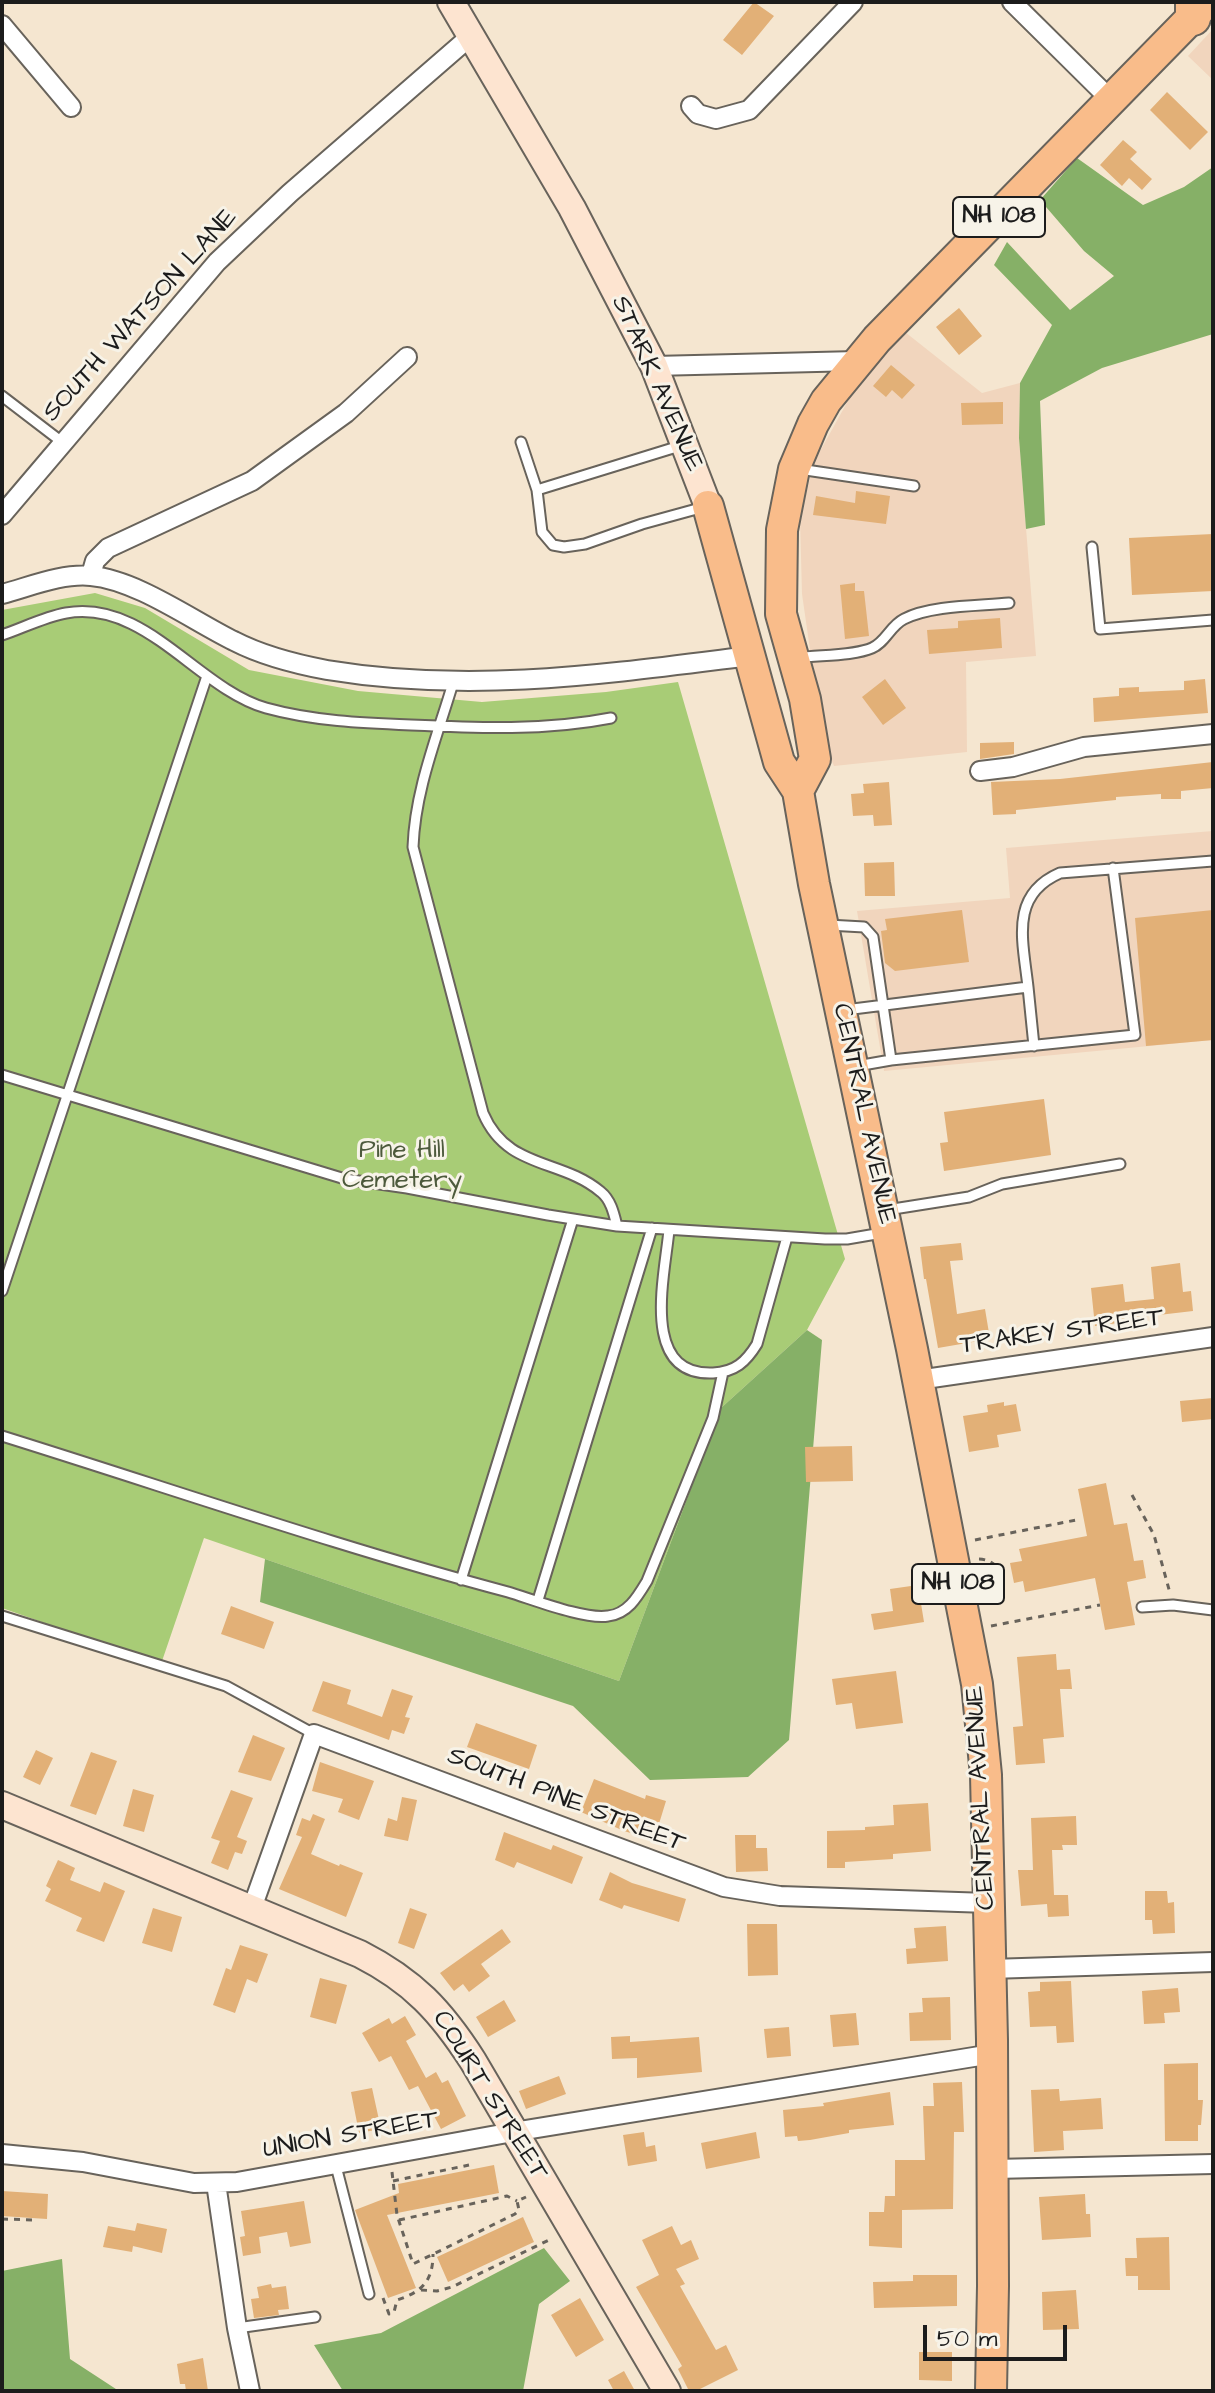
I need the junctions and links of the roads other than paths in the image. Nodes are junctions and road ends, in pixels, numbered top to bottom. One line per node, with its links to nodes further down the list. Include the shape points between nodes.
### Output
1 (451, 2): 6 (street, STARK AVENUE)
2 (853, 2): 8 (street, via 749,110 716,119)
3 (1012, 2): 7 (street)
4 (1198, 7): 7 (main road, NH 108)
5 (2, 25): 9 (street)
6 (472, 35): 12 (street, STARK AVENUE, via 572,208); 14 (street, SOUTH WATSON LANE, via 217,262)
7 (1112, 101): 11 (main road, NH 108)
8 (691, 106)
9 (71, 107)
10 (407, 357): 23 (street, via 346,413 252,481 108,548 95,561)
11 (857, 361): 12 (street); 17 (main road, NH 108, via 826,401)
12 (654, 366): 16 (street, STARK AVENUE)
13 (2, 396): 14 (lane)
14 (62, 442): 21 (street, SOUTH WATSON LANE)
15 (521, 442): 19 (lane)
16 (686, 444): 19 (lane); 20 (street, STARK AVENUE)
17 (794, 469): 18 (lane); 29 (main road, NH 108, via 780,559 781,614)
18 (914, 486)
19 (537, 490): 20 (lane, via 542,532 553,545 564,547)
20 (708, 506): 28 (main road, STARK AVENUE)
21 (2, 515)
22 (1092, 547): 26 (lane, via 1100,629)
23 (91, 575): 24 (street); 31 (street, via 121,583 233,641 295,664)
24 (2, 594)
25 (1009, 603): 29 (lane, via 926,612 892,627 871,649)
26 (1213, 620)
27 (2, 635): 30 (lane, via 66,613 117,618)
28 (750, 656): 29 (main road); 31 (street, via 544,680); 36 (main road, STARK AVENUE, via 779,762)
29 (794, 659): 36 (main road, NH 108, via 815,759)
30 (207, 676): 33 (lane, via 261,706 301,717); 47 (lane)
31 (453, 683): 33 (lane)
32 (611, 718): 33 (lane, via 542,727)
33 (440, 726): 51 (lane, via 420,790 413,847 483,1113 491,1131 507,1146 603,1193)
34 (1213, 734): 35 (street, via 1084,747)
35 (980, 771)
36 (798, 791): 39 (main road, CENTRAL AVENUE / NH 108)
37 (1213, 861): 38 (lane)
38 (1113, 868): 40 (lane, via 1060,873 1032,893 1024,908); 43 (lane, via 1135,1035)
39 (823, 925): 41 (lane, via 864,927 873,937); 42 (main road, CENTRAL AVENUE / NH 108)
40 (1028, 987): 41 (lane); 43 (lane)
41 (882, 1006): 42 (lane); 44 (lane)
42 (842, 1010): 45 (main road, CENTRAL AVENUE / NH 108)
43 (1034, 1046): 44 (lane)
44 (891, 1060): 45 (lane)
45 (853, 1066): 50 (main road, CENTRAL AVENUE / NH 108)
46 (2, 1075): 47 (lane)
47 (66, 1094): 49 (lane, via 345,1179); 55 (lane)
48 (1120, 1164): 50 (lane, via 1002,1184)
49 (573, 1219): 51 (lane); 60 (lane)
50 (886, 1221): 54 (lane, via 847,1239); 58 (main road, CENTRAL AVENUE / NH 108)
51 (617, 1226): 52 (lane)
52 (652, 1228): 53 (lane); 61 (lane)
53 (669, 1230): 54 (lane); 57 (lane, via 663,1339 684,1365)
54 (787, 1237): 57 (lane, via 757,1344 742,1364)
55 (2, 1291)
56 (1213, 1337): 58 (street, TRAKEY STREET)
57 (723, 1372): 61 (lane, via 713,1418 636,1600 609,1617)
58 (918, 1380): 67 (main road, CENTRAL AVENUE / NH 108, via 977,1684 986,1775)
59 (2, 1436): 60 (lane)
60 (461, 1580): 61 (lane)
61 (538, 1600)
62 (1142, 1607): 63 (lane)
63 (1213, 1610)
64 (2, 1616): 65 (lane, via 226,1686)
65 (314, 1734): 67 (street, SOUTH PINE STREET, via 724,1887 780,1896); 68 (street)
66 (2, 1805): 68 (street, COURT STREET)
67 (988, 1903): 70 (main road, CENTRAL AVENUE / NH 108)
68 (252, 1908): 72 (street, COURT STREET, via 360,1954 418,1991 453,2029)
69 (1213, 1962): 70 (street)
70 (990, 1969): 71 (main road, CENTRAL AVENUE / NH 108)
71 (992, 2054): 72 (street, UNION STREET); 76 (main road, CENTRAL AVENUE / NH 108)
72 (513, 2132): 75 (street, UNION STREET); 82 (street, COURT STREET)
73 (2, 2154): 77 (street, UNION STREET)
74 (1213, 2164): 76 (street)
75 (336, 2166): 77 (street, UNION STREET); 78 (lane)
76 (994, 2169): 83 (main road, CENTRAL AVENUE / NH 108)
77 (216, 2183): 80 (street)
78 (369, 2294)
79 (315, 2317): 80 (lane)
80 (237, 2328): 81 (street)
81 (250, 2391)
82 (667, 2391)
83 (991, 2391)

